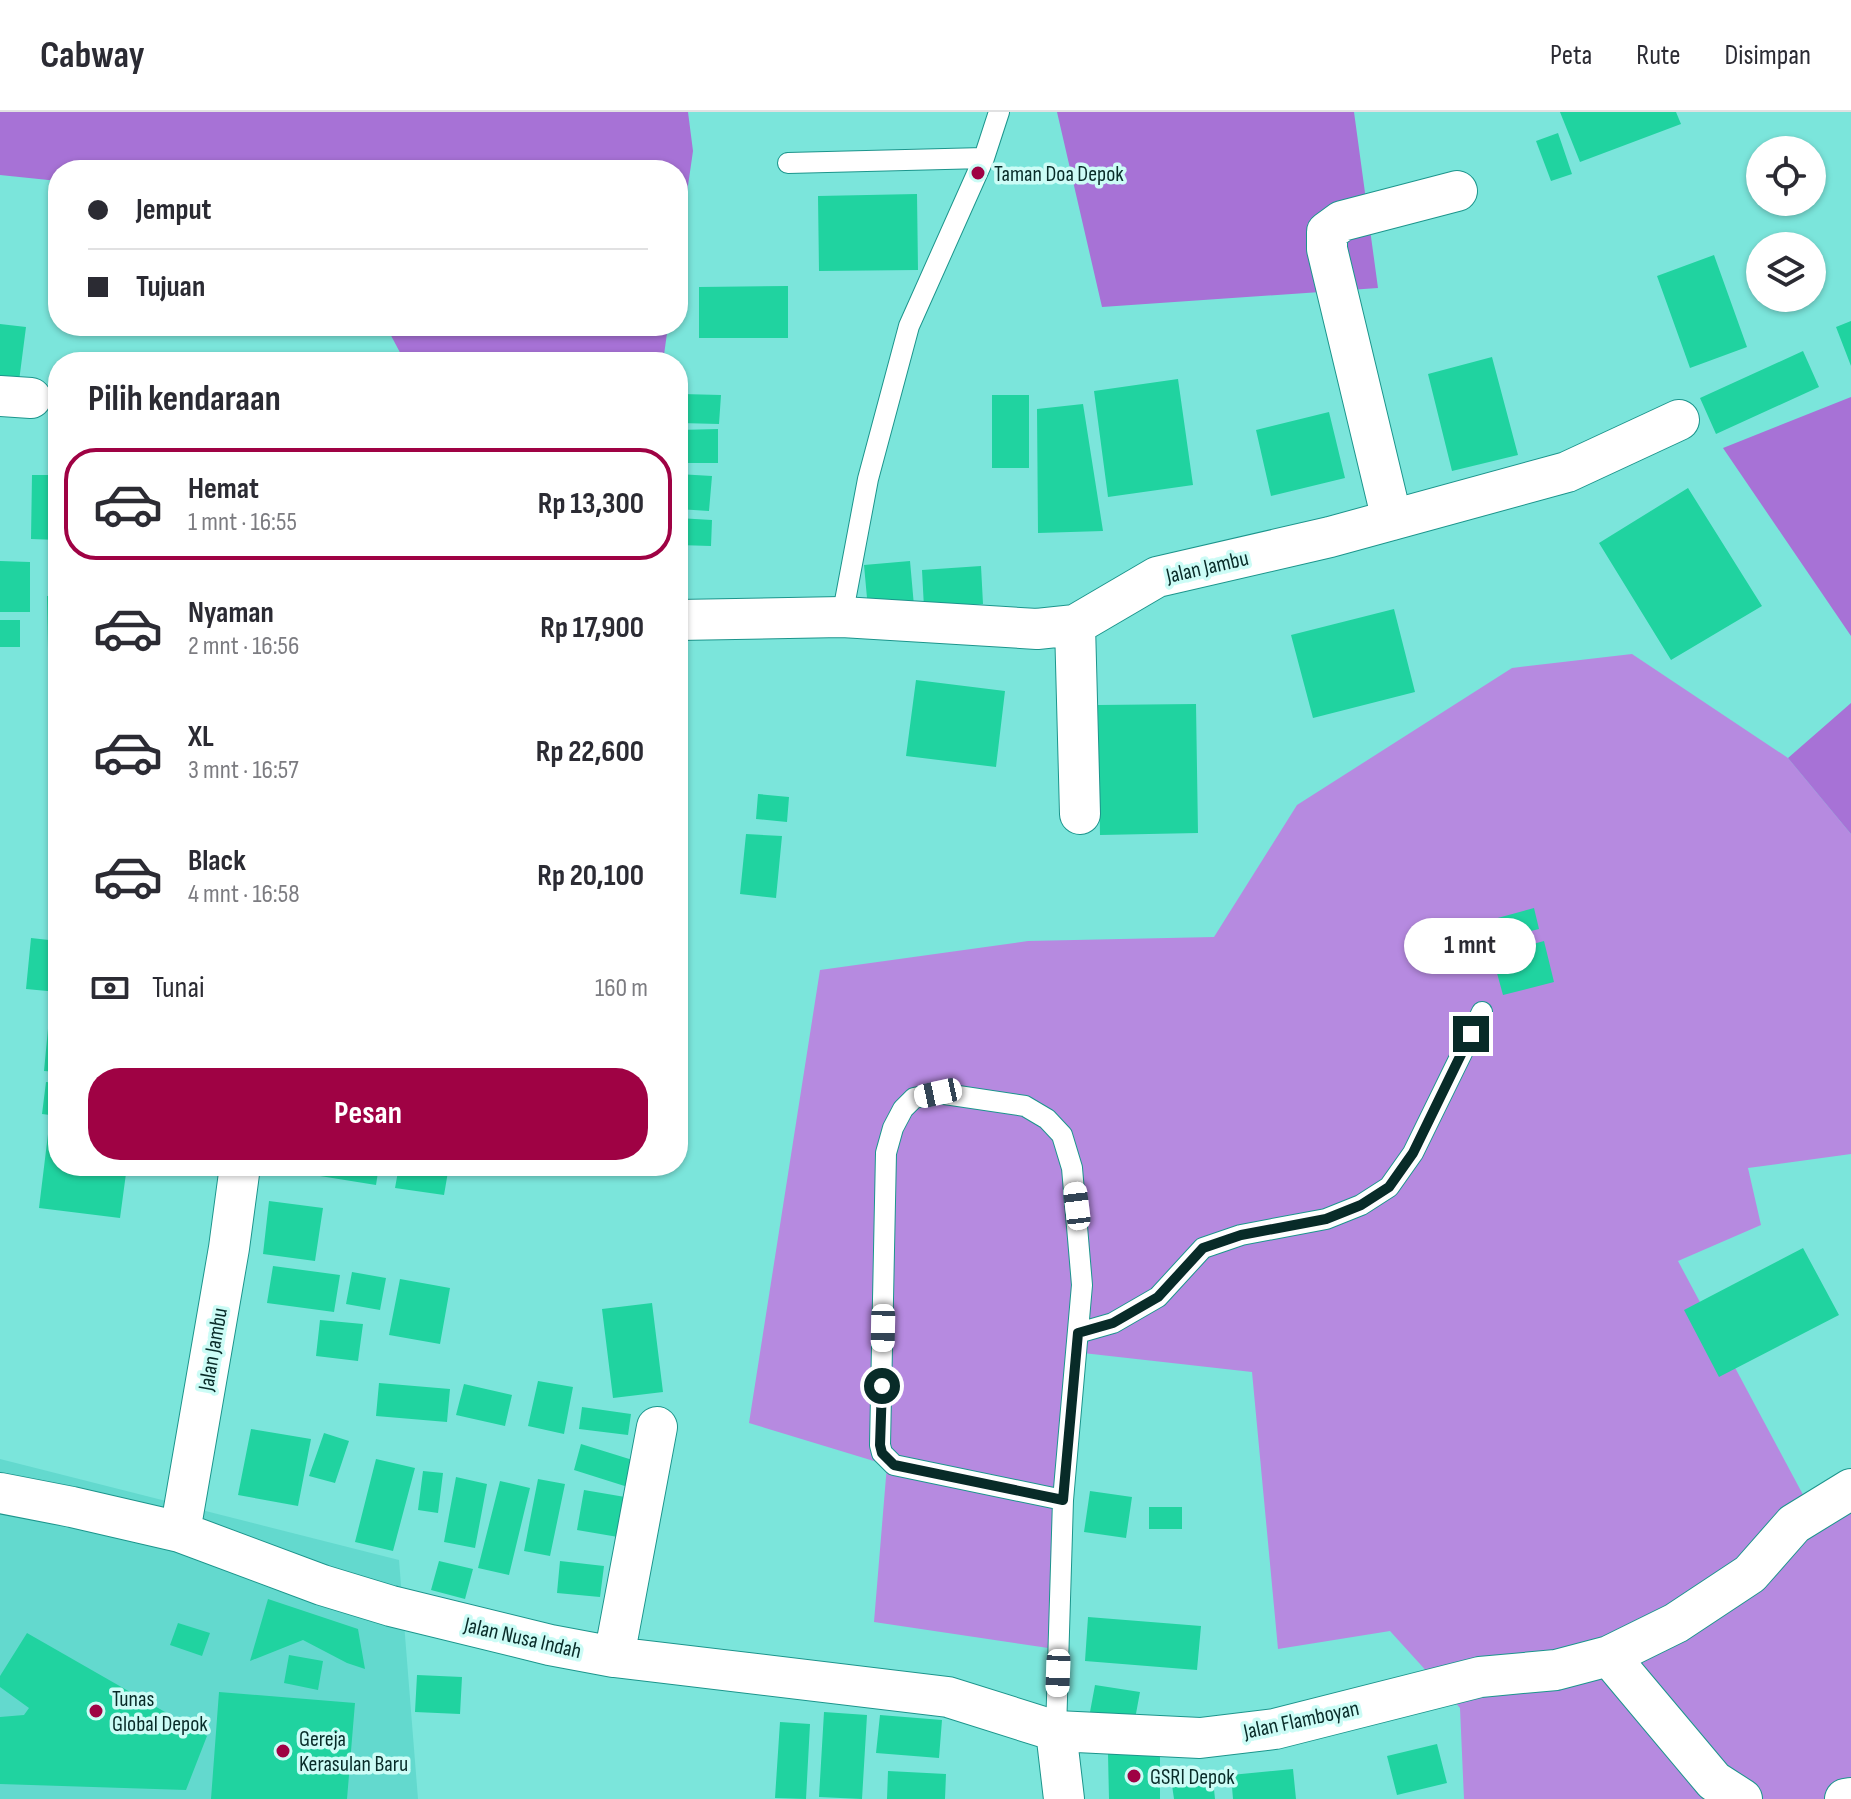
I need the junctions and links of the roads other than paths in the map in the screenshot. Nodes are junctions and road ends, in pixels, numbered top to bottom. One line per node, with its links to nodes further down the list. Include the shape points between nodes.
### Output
1 (999, 112): 2 (lane)
2 (984, 158): 3 (lane); 7 (lane, via 909,326 868,479)
3 (788, 163)
4 (1457, 191): 6 (street, via 1342,221 1325,240)
5 (1679, 420): 6 (street, Jalan Jambu, via 1567,472)
6 (1392, 520): 9 (street, Jalan Jambu, via 1157,577)
7 (842, 617): 8 (street, Jalan Jambu); 9 (street, Jalan Jambu, via 1037,629)
8 (688, 620)
9 (1075, 625): 10 (street)
10 (1080, 814)
11 (1482, 1012): 13 (lane, via 1413,1153 1389,1187 1326,1219 1203,1248 1158,1297 1113,1323)
12 (239, 1176): 18 (street, Jalan Jambu)
13 (1078, 1333): 17 (lane); 17 (lane, via 1082,1285 1077,1206 1062,1135 1025,1106 938,1093 914,1098 893,1128 886,1153 882,1453 894,1465)
14 (657, 1427): 20 (street)
15 (1851, 1489): 19 (street, Jalan Flamboyan, via 1794,1524 1750,1574 1676,1623)
16 (0, 1493): 18 (street, Jalan Nusa Indah)
17 (1063, 1500): 21 (lane)
18 (180, 1532): 20 (street, Jalan Nusa Indah, via 391,1606)
19 (1609, 1656): 21 (street, Jalan Flamboyan, via 1556,1670 1480,1677 1275,1729 1200,1738); 24 (street, via 1714,1781)
20 (614, 1657): 21 (street, Jalan Nusa Indah, via 948,1697)
21 (1056, 1731): 23 (street)
22 (1851, 1798): 25 (street)
23 (1064, 1799)
24 (1742, 1799)
25 (1845, 1799)

